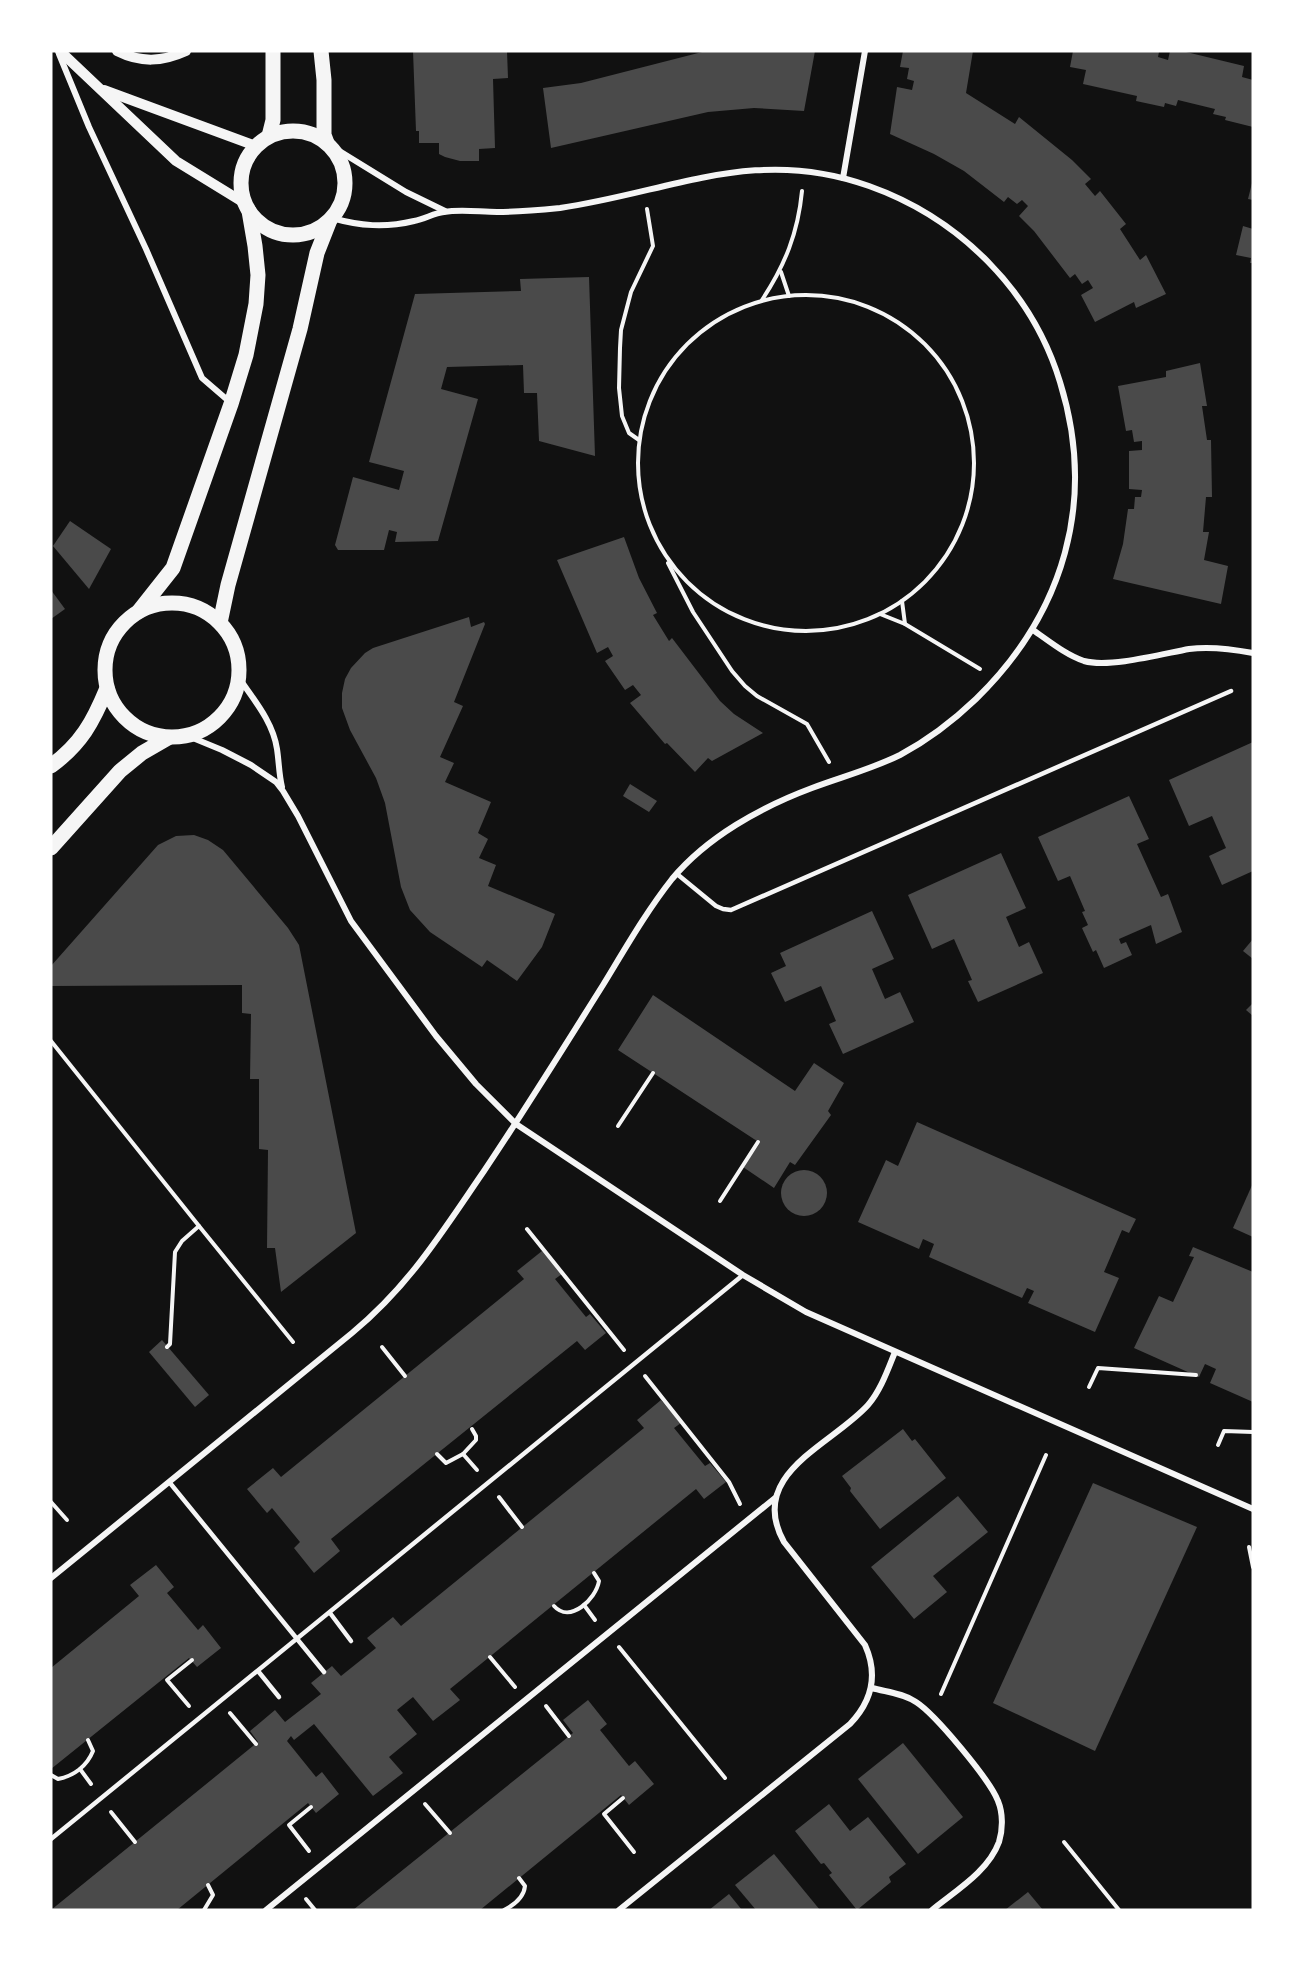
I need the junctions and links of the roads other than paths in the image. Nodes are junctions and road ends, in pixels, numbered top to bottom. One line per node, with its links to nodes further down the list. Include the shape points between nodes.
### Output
1 (59, 51): 7 (street); 15 (street, via 202,378)
2 (117, 51): 3 (street, via 148,61)
3 (186, 51)
4 (273, 51): 8 (main road, via 273,120)
5 (321, 51): 9 (main road, via 324,135)
6 (865, 51): 11 (street)
7 (101, 88): 10 (street); 12 (street, via 176,161)
8 (269, 136): 9 (main road, via 299,130); 10 (main road)
9 (328, 143): 13 (street, via 406,192); 14 (main road, via 341,160 345,180 342,201)
10 (256, 146): 12 (main road, via 242,173)
11 (843, 178): 13 (street, via 803,171 733,171 544,210); 18 (street, via 904,200 961,236 1009,284 1048,349 1074,444 1074,506 1063,558)
12 (247, 207): 14 (main road, via 266,227 288,235 312,231); 15 (main road, via 258,274 256,304)
13 (446, 211): 14 (street, via 378,227)
14 (331, 219): 17 (main road, via 317,253)
15 (231, 404): 16 (main road, via 172,568)
16 (139, 611): 17 (main road, via 160,604 182,603 202,610); 21 (main road, via 111,641 105,664)
17 (220, 623): 20 (main road, via 236,648)
18 (1033, 630): 19 (street, via 1071,655 1093,662 1199,648); 28 (street, via 997,679 923,742 883,763 801,792 750,817 701,851)
19 (1253, 653)
20 (239, 678): 23 (main road, via 234,698 223,715); 26 (street, via 273,735)
21 (107, 688): 24 (main road, via 129,723); 25 (main road, via 82,737)
22 (1231, 691): 28 (lane, via 731,910 716,906)
23 (188, 736): 24 (main road); 26 (street, via 251,765)
24 (168, 738): 27 (main road, via 120,771)
25 (51, 766)
26 (283, 791): 29 (street, via 351,921 435,1036)
27 (51, 848)
28 (677, 874): 29 (street, via 642,922)
29 (516, 1124): 30 (street); 32 (street, via 397,1292)
30 (743, 1275): 31 (street, via 806,1312); 36 (lane)
31 (895, 1352): 33 (street, via 870,1402 789,1470); 34 (street)
32 (170, 1483): 35 (street); 37 (lane)
33 (776, 1498): 41 (street, via 776,1526 784,1542 865,1645 872,1660); 44 (street)
34 (1253, 1509)
35 (51, 1578)
36 (330, 1613): 37 (lane); 38 (lane)
37 (297, 1639): 39 (lane); 40 (lane)
38 (351, 1641)
39 (258, 1671): 42 (lane); 43 (lane)
40 (324, 1672)
41 (872, 1688): 45 (street, via 850,1724); 46 (street, via 906,1696 923,1707 985,1778 1000,1808 1001,1833 989,1860)
42 (279, 1697)
43 (51, 1839)
44 (266, 1910)
45 (619, 1910)
46 (932, 1910)

